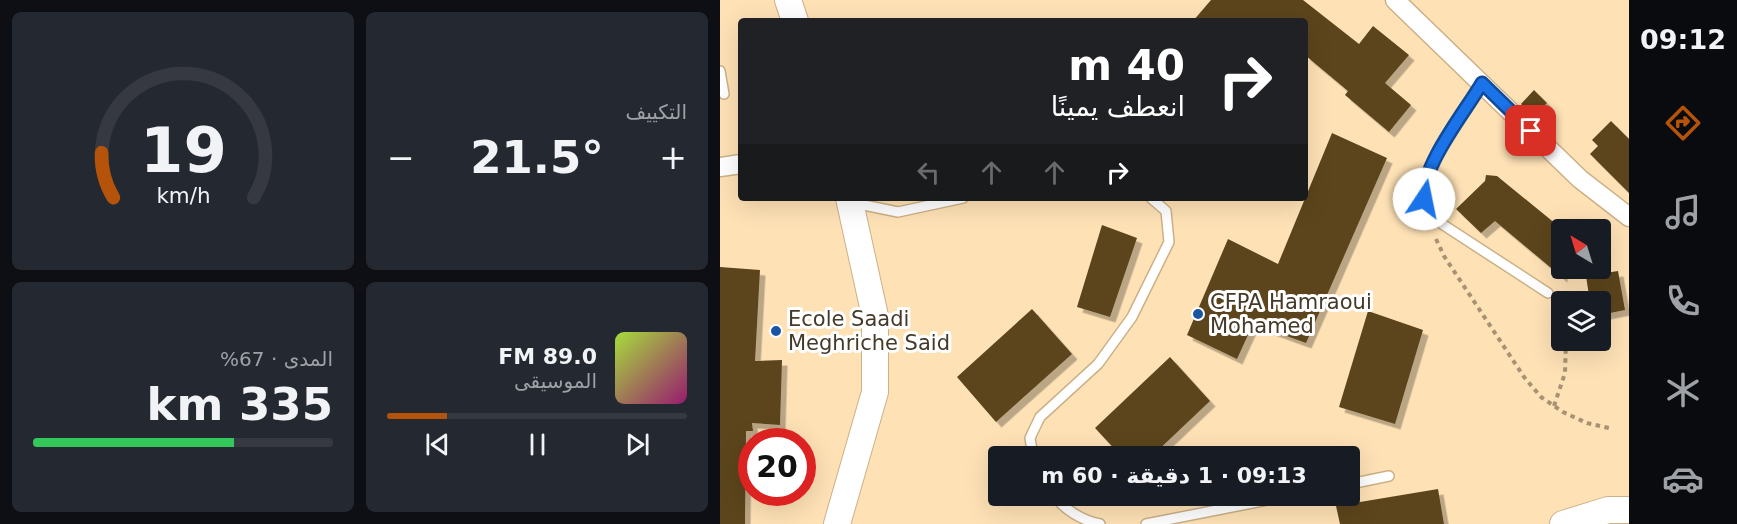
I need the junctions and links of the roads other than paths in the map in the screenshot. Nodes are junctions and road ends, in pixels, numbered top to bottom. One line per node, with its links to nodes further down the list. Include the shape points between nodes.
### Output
1 (788, 0): 3 (main road)
2 (1395, 0): 5 (street)
3 (794, 18)
4 (720, 71): 6 (lane)
5 (1482, 83): 13 (street, via 1580,179); 14 (lane, via 1426,178 1424,199 1434,218)
6 (724, 94)
7 (738, 164): 8 (street)
8 (720, 167)
9 (849, 201): 22 (main road, via 875,316 876,392)
10 (853, 201): 11 (lane, via 898,212)
11 (949, 201)
12 (1154, 201): 15 (lane, via 1166,211 1170,242 1132,317 1098,364 1040,417 1030,438)
13 (1629, 217)
14 (1548, 293)
15 (1031, 446)
16 (1389, 476): 17 (lane)
17 (1360, 482)
18 (1064, 506): 23 (lane, via 1089,522)
19 (1237, 506): 24 (lane)
20 (1629, 510): 21 (main road, via 1608,510)
21 (1564, 523)
22 (837, 524)
23 (1100, 524)
24 (1146, 524)

